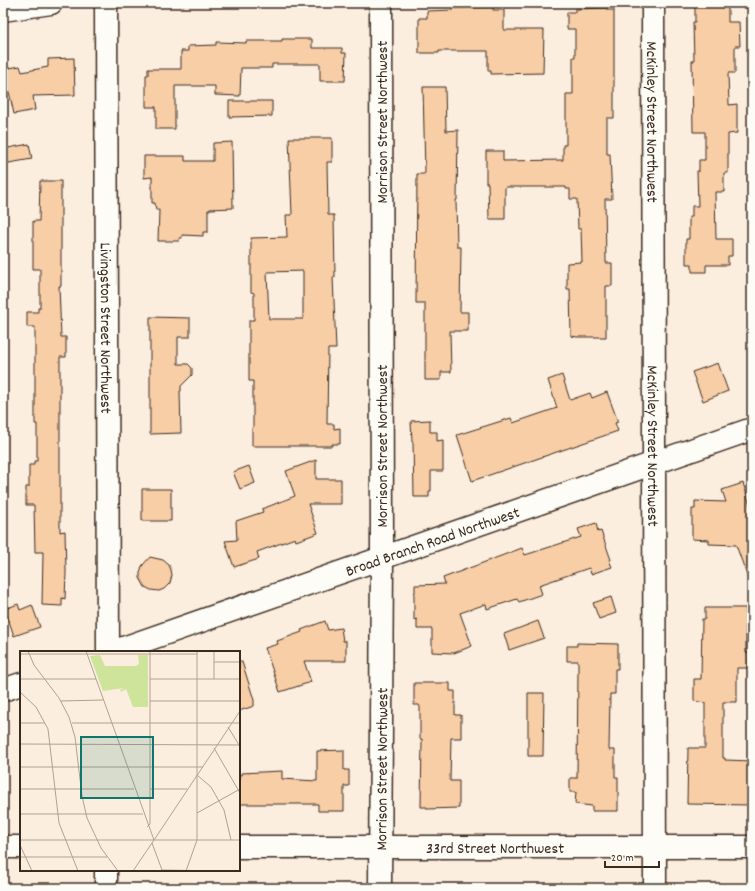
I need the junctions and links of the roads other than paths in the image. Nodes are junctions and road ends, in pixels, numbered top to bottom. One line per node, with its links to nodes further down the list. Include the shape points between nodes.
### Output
1 (51, 3): 5 (street)
2 (106, 3): 9 (street, Livingston Street Northwest)
3 (381, 3): 8 (street, Morrison Street Northwest)
4 (653, 3): 7 (street, McKinley Street Northwest)
5 (3, 10)
6 (752, 429): 7 (street, Broad Branch Road Northwest)
7 (654, 463): 8 (street, Broad Branch Road Northwest); 17 (street, McKinley Street Northwest)
8 (382, 558): 10 (street, Broad Branch Road Northwest); 16 (street, Morrison Street Northwest)
9 (108, 651)
10 (115, 651)
11 (20, 684): 12 (street)
12 (3, 690)
13 (3, 847): 14 (street)
14 (20, 847)
15 (240, 847): 16 (street, 33rd Street Northwest)
16 (380, 847): 17 (street, 33rd Street Northwest); 21 (street, Morrison Street Northwest)
17 (655, 847): 18 (street, 33rd Street Northwest); 22 (street, McKinley Street Northwest)
18 (752, 847)
19 (106, 871): 20 (street)
20 (106, 888)
21 (380, 888)
22 (655, 888)

